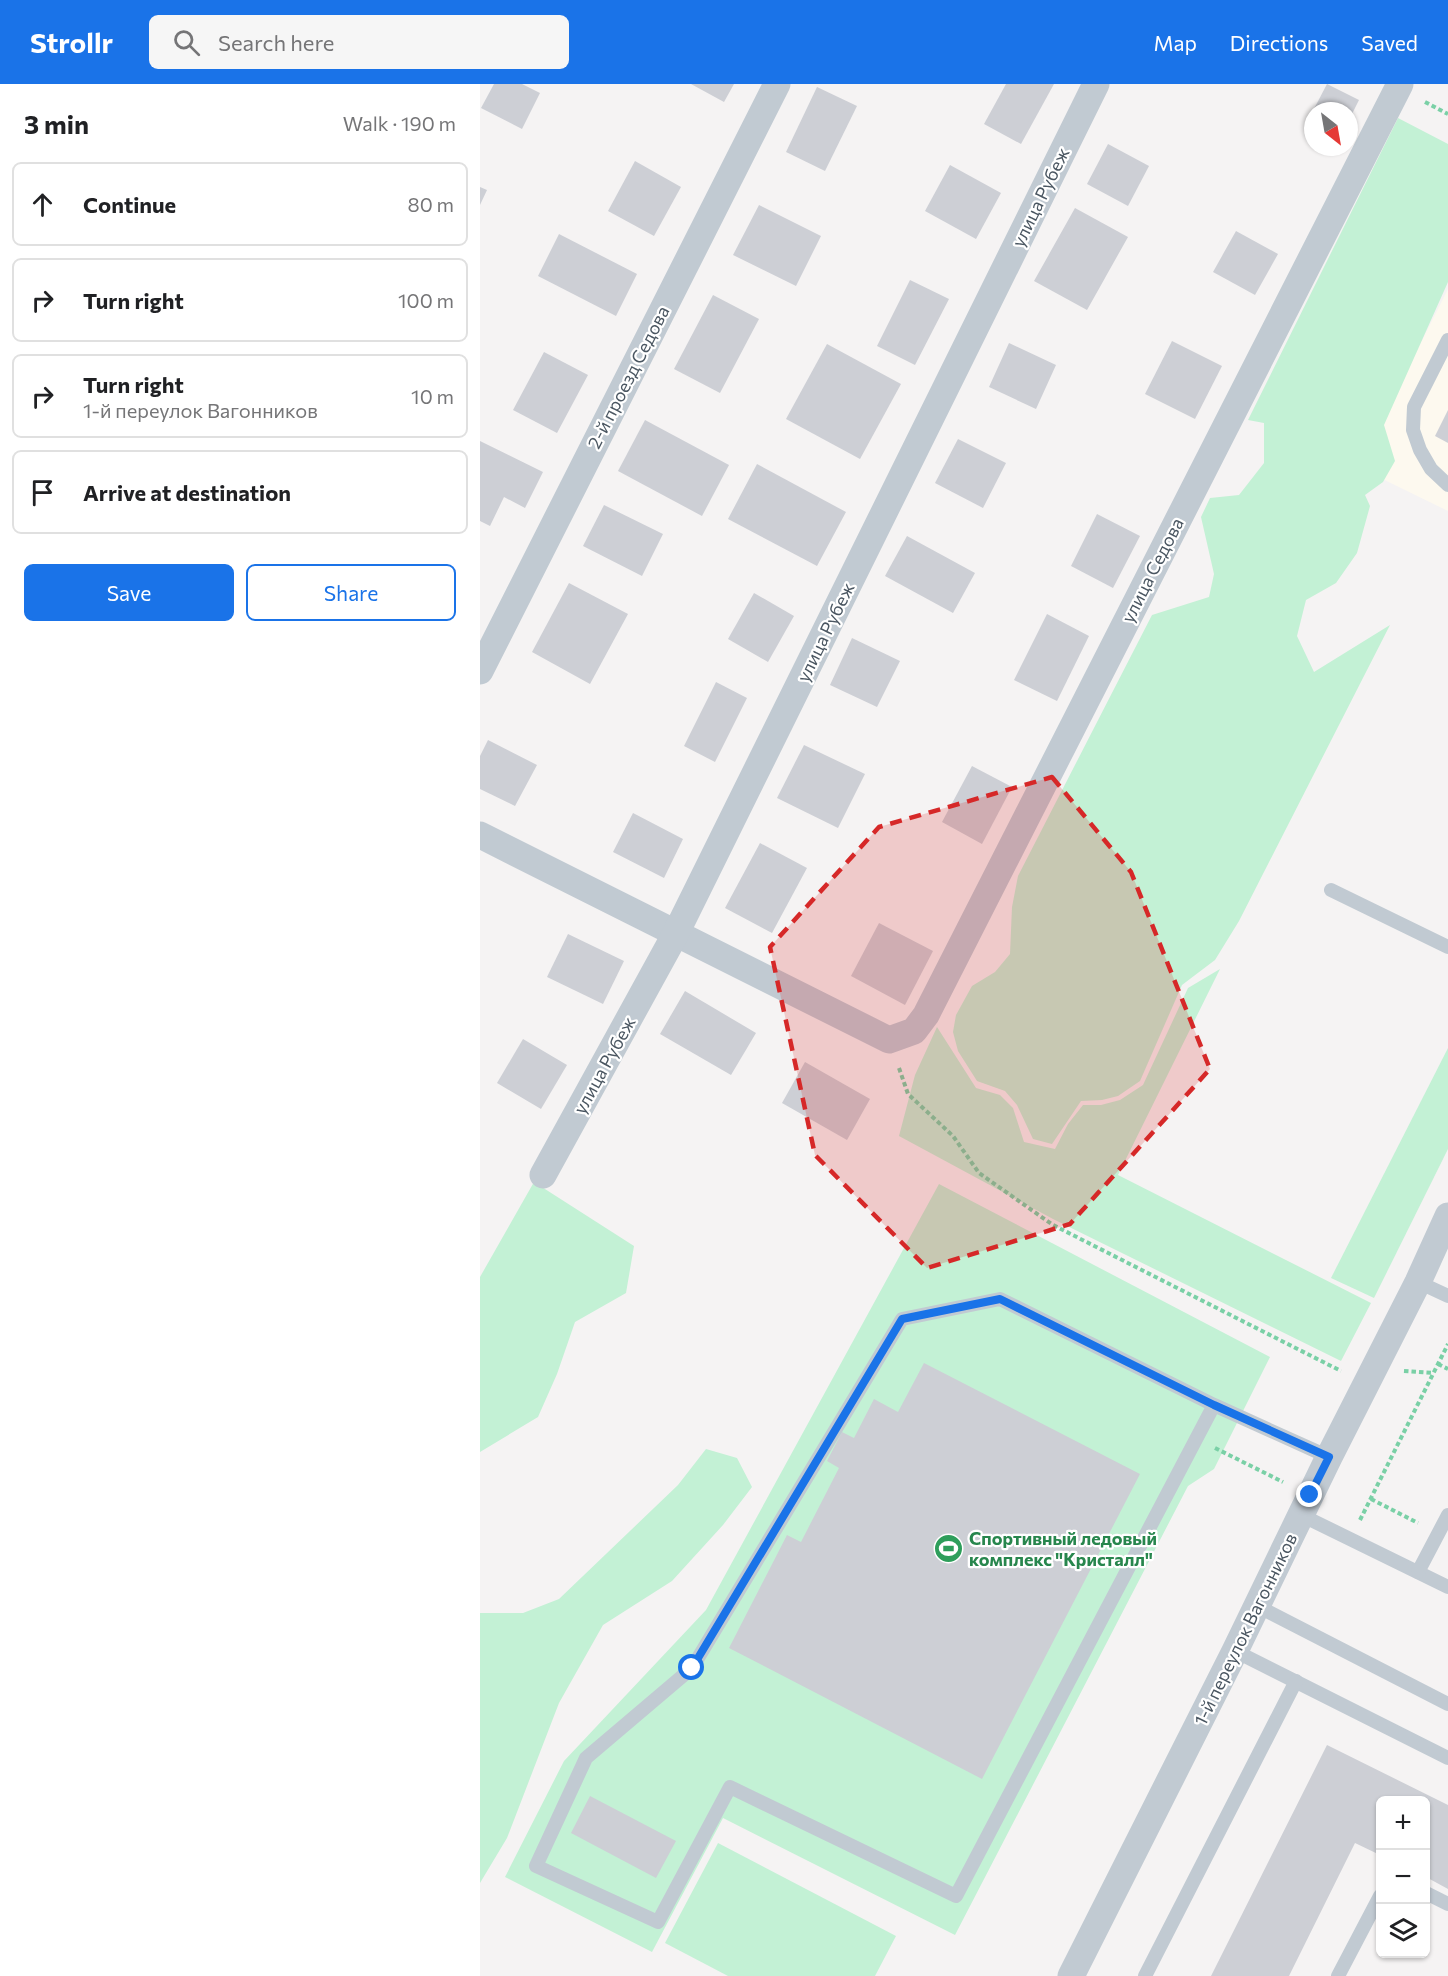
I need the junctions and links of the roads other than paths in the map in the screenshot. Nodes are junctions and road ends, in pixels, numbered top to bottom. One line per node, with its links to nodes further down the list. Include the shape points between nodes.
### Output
1 (777, 84): 6 (street, 2-й проезд Седова)
2 (1096, 84): 9 (street, улица Рубеж)
3 (1400, 84): 9 (street, улица Седова, via 926,1015 914,1030 889,1040)
4 (1448, 340): 5 (lane, via 1414,407 1413,430 1431,469)
5 (1448, 485)
6 (480, 671)
7 (480, 835): 9 (street)
8 (1331, 890): 10 (lane)
9 (676, 933): 11 (street, улица Рубеж)
10 (1448, 947)
11 (543, 1175)
12 (1447, 1222): 13 (street, 1-й переулок Вагонников)
13 (1418, 1282): 14 (lane); 16 (street, 1-й переулок Вагонников)
14 (1448, 1296)
15 (1214, 1405): 15 (lane, via 956,1896 730,1787 658,1922 536,1866 586,1758 692,1668 902,1319 1000,1299); 16 (lane)
16 (1329, 1457): 17 (street, 1-й переулок Вагонников)
17 (1301, 1515): 19 (lane); 21 (street, 1-й переулок Вагонников)
18 (1448, 1515): 19 (lane)
19 (1418, 1572): 20 (lane)
20 (1448, 1587)
21 (1257, 1606): 22 (street, 1-й переулок Вагонников); 24 (lane)
22 (1234, 1651): 23 (lane); 29 (street, 1-й переулок Вагонников)
23 (1296, 1681): 25 (lane); 30 (lane)
24 (1448, 1704)
25 (1448, 1758)
26 (1430, 1895): 28 (lane)
27 (1376, 1904): 31 (lane)
28 (1448, 1904)
29 (1071, 1976)
30 (1145, 1976)
31 (1338, 1976)

